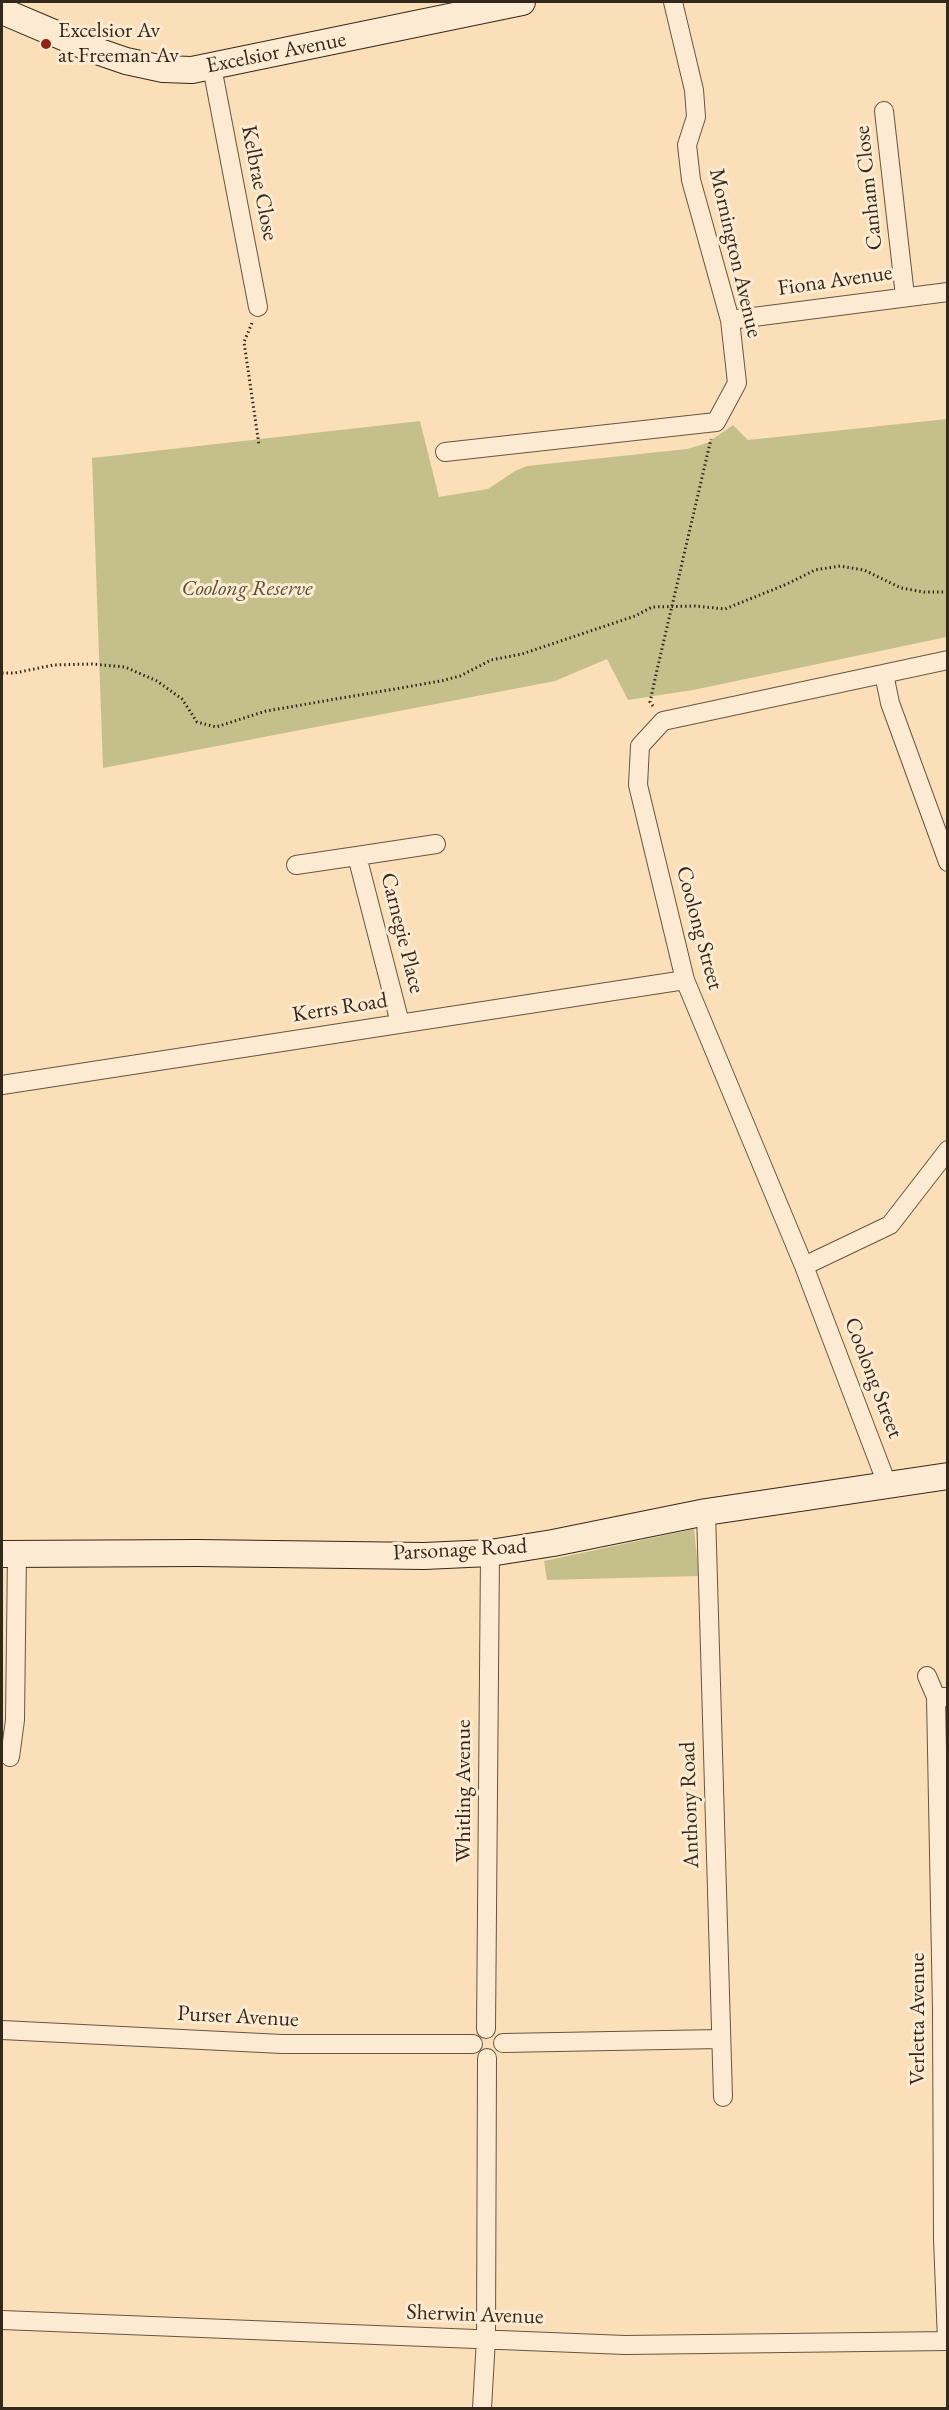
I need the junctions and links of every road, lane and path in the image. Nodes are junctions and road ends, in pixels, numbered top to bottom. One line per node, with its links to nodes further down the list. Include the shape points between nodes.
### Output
1 (522, 2): 4 (street, Excelsior Avenue)
2 (673, 2): 9 (street, Mornington Avenue, via 694,90 696,117 687,145 691,180)
3 (2, 11): 4 (street, Excelsior Avenue, via 126,61 163,69)
4 (212, 67): 8 (street, Kelbrae Close)
5 (884, 111): 7 (street, Canham Close)
6 (948, 292): 7 (street, Fiona Avenue)
7 (905, 296): 9 (street, Fiona Avenue)
8 (258, 307): 11 (path, via 244,342)
9 (730, 320): 10 (street, Mornington Avenue, via 737,383)
10 (716, 423): 12 (street); 14 (path)
11 (259, 445)
12 (445, 452)
13 (948, 592): 14 (path, via 901,588 864,570 840,566 815,570 724,609)
14 (671, 606): 16 (path, via 652,607 522,654 491,660 460,676 266,711 216,727 197,722 182,699 157,681 125,667 63,665); 18 (path, via 650,702)
15 (948, 660): 17 (street)
16 (2, 673)
17 (884, 674): 18 (street); 21 (street, via 890,703)
18 (663, 721): 23 (street, Coolong Street, via 640,746 638,785)
19 (436, 844): 20 (street, Carnegie Place)
20 (357, 856): 22 (street, Carnegie Place); 24 (street, Carnegie Place)
21 (948, 862)
22 (296, 865)
23 (685, 981): 24 (street, Kerrs Road); 27 (street, Coolong Street)
24 (400, 1023): 25 (street, Kerrs Road)
25 (2, 1085)
26 (948, 1150): 27 (street, via 890,1225)
27 (804, 1266): 29 (street, Coolong Street)
28 (948, 1476): 29 (street, Parsonage Road)
29 (887, 1484): 30 (street, Parsonage Road)
30 (706, 1512): 31 (street, Parsonage Road); 38 (street, Anthony Road)
31 (490, 1553): 32 (street, Parsonage Road); 36 (street, Whitling Avenue)
32 (9, 1554): 35 (street, via 15,1720)
33 (927, 1676): 34 (street, Verletta Avenue)
34 (942, 1697): 45 (street, Verletta Avenue, via 942,2239)
35 (10, 1757)
36 (486, 2029): 39 (street, via 496,2032); 40 (street, via 476,2034)
37 (2, 2030): 40 (street, Purser Avenue, via 282,2044)
38 (720, 2039): 39 (street); 42 (street, Anthony Road)
39 (503, 2043): 41 (street, via 498,2054)
40 (473, 2044): 41 (street, via 476,2053)
41 (487, 2058): 44 (street)
42 (723, 2097)
43 (2, 2320): 44 (street, Sherwin Avenue)
44 (486, 2339): 45 (street, Sherwin Avenue, via 626,2345); 46 (street)
45 (947, 2341)
46 (482, 2409)

